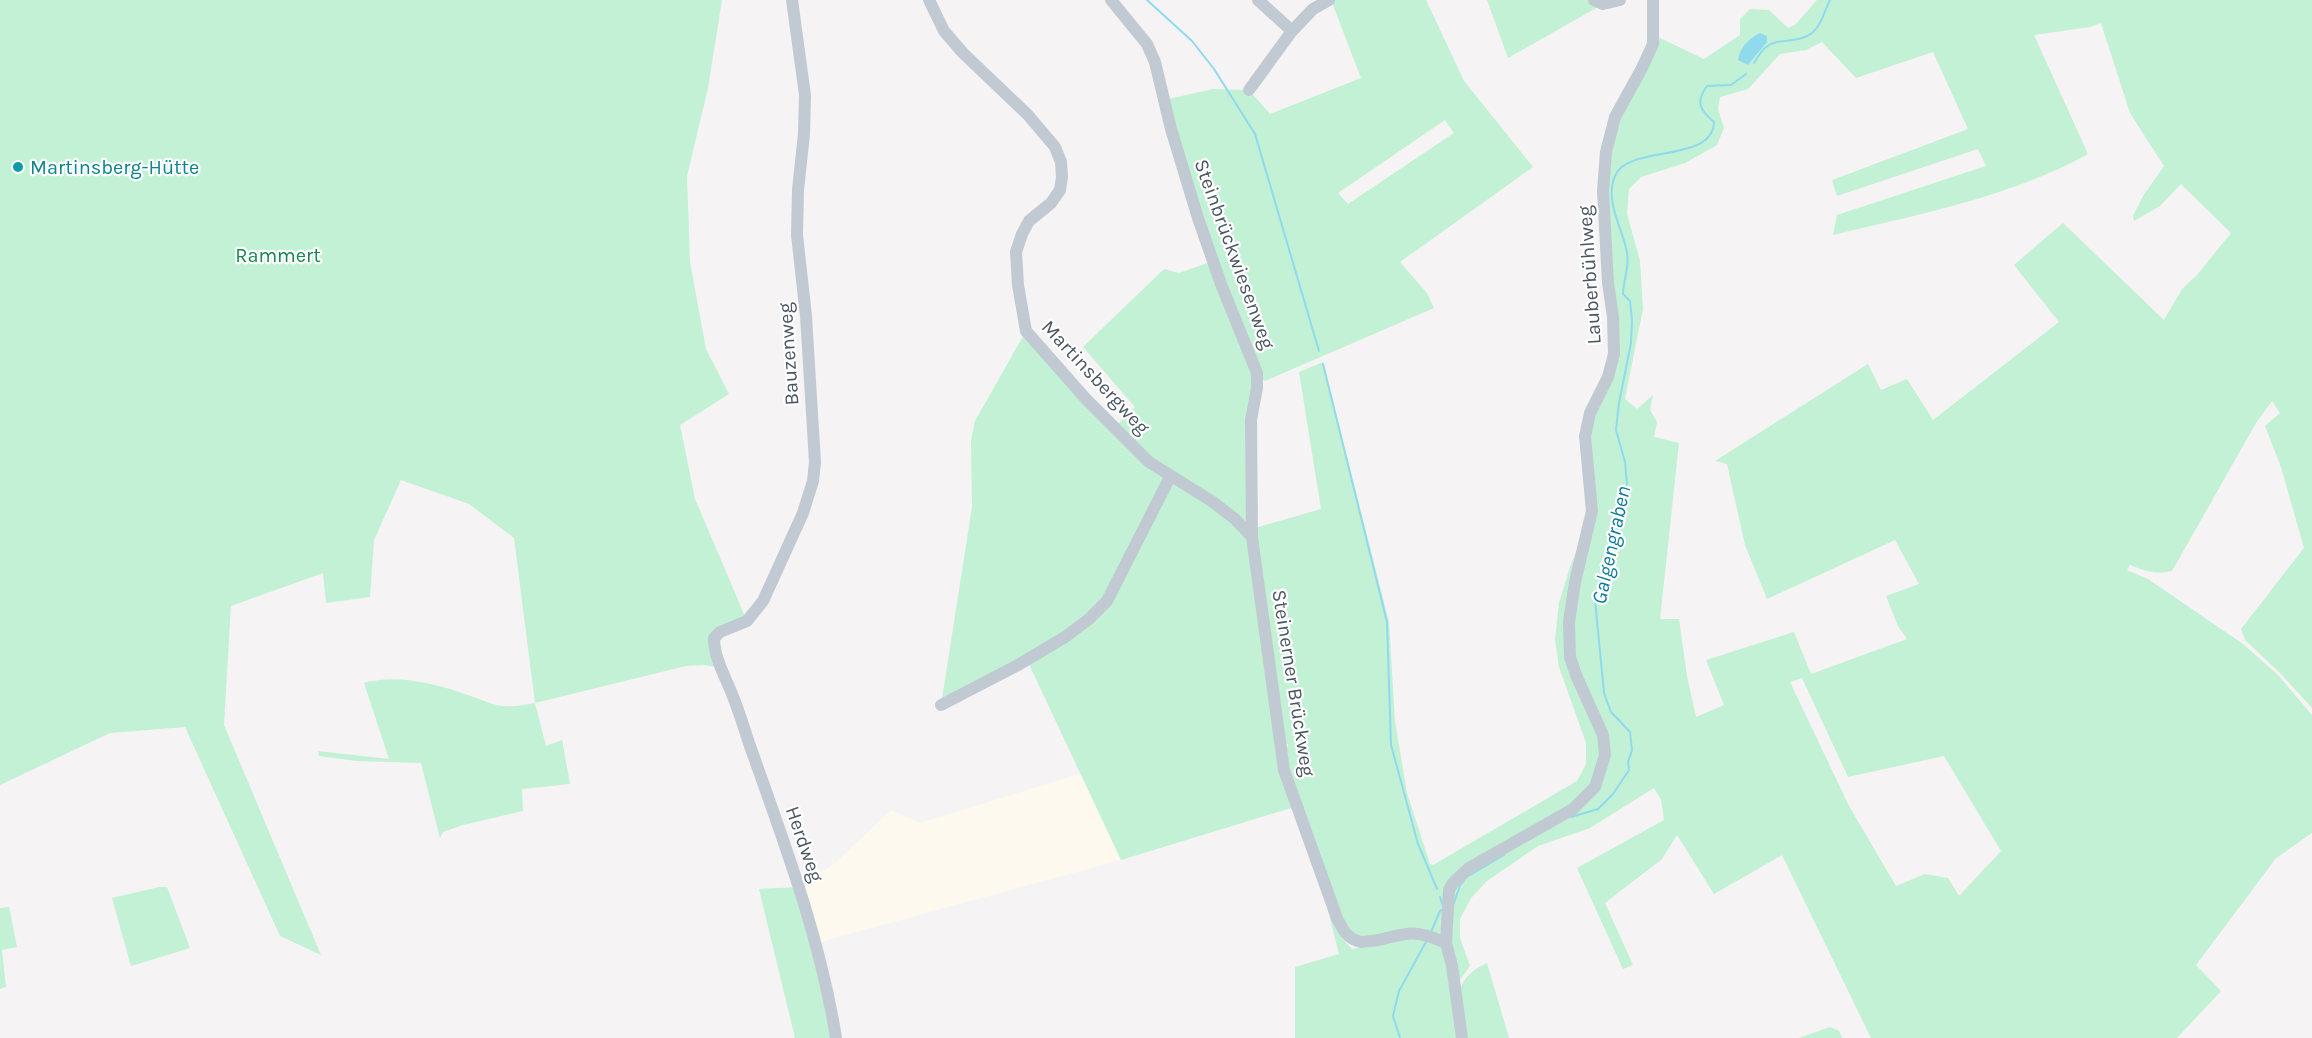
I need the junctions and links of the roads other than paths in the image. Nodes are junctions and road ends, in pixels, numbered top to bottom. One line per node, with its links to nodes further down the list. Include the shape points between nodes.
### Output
1 (792, 0): 13 (street, Bauzenweg, via 805,95 797,235 806,316 813,481 803,513 763,601 747,621 714,638)
2 (929, 0): 11 (street, Martinsbergweg, via 945,31 1028,115 1055,147 1061,162 1060,190 1029,221 1017,252 1026,332 1113,428)
3 (1111, 0): 12 (street, Steinbrückwiesenweg, via 1147,44 1155,62 1198,218 1257,374 1251,420)
4 (1258, 0): 9 (street)
5 (1329, 0): 9 (street, via 1313,9)
6 (1594, 0): 7 (street, via 1604,4)
7 (1620, 0)
8 (1653, 0): 15 (street, Lauberbühlweg, via 1653,44 1615,117 1606,152 1604,191 1614,354 1585,436 1592,512 1569,622 1570,657 1594,710 1605,754 1595,787 1573,808 1469,868 1453,883 1447,896)
9 (1292, 31): 10 (street)
10 (1249, 90)
11 (1170, 477): 12 (street, Martinsbergweg, via 1213,502); 14 (street, via 1107,601 1065,637)
12 (1252, 537): 15 (street, Steinerner Brückweg, via 1284,770 1337,918 1346,935 1361,942 1410,932)
13 (721, 668): 16 (street, Herdweg, via 799,886 830,1000)
14 (941, 705)
15 (1441, 941): 17 (street, Lauberbühlweg, via 1452,966)
16 (836, 1038)
17 (1462, 1038)

